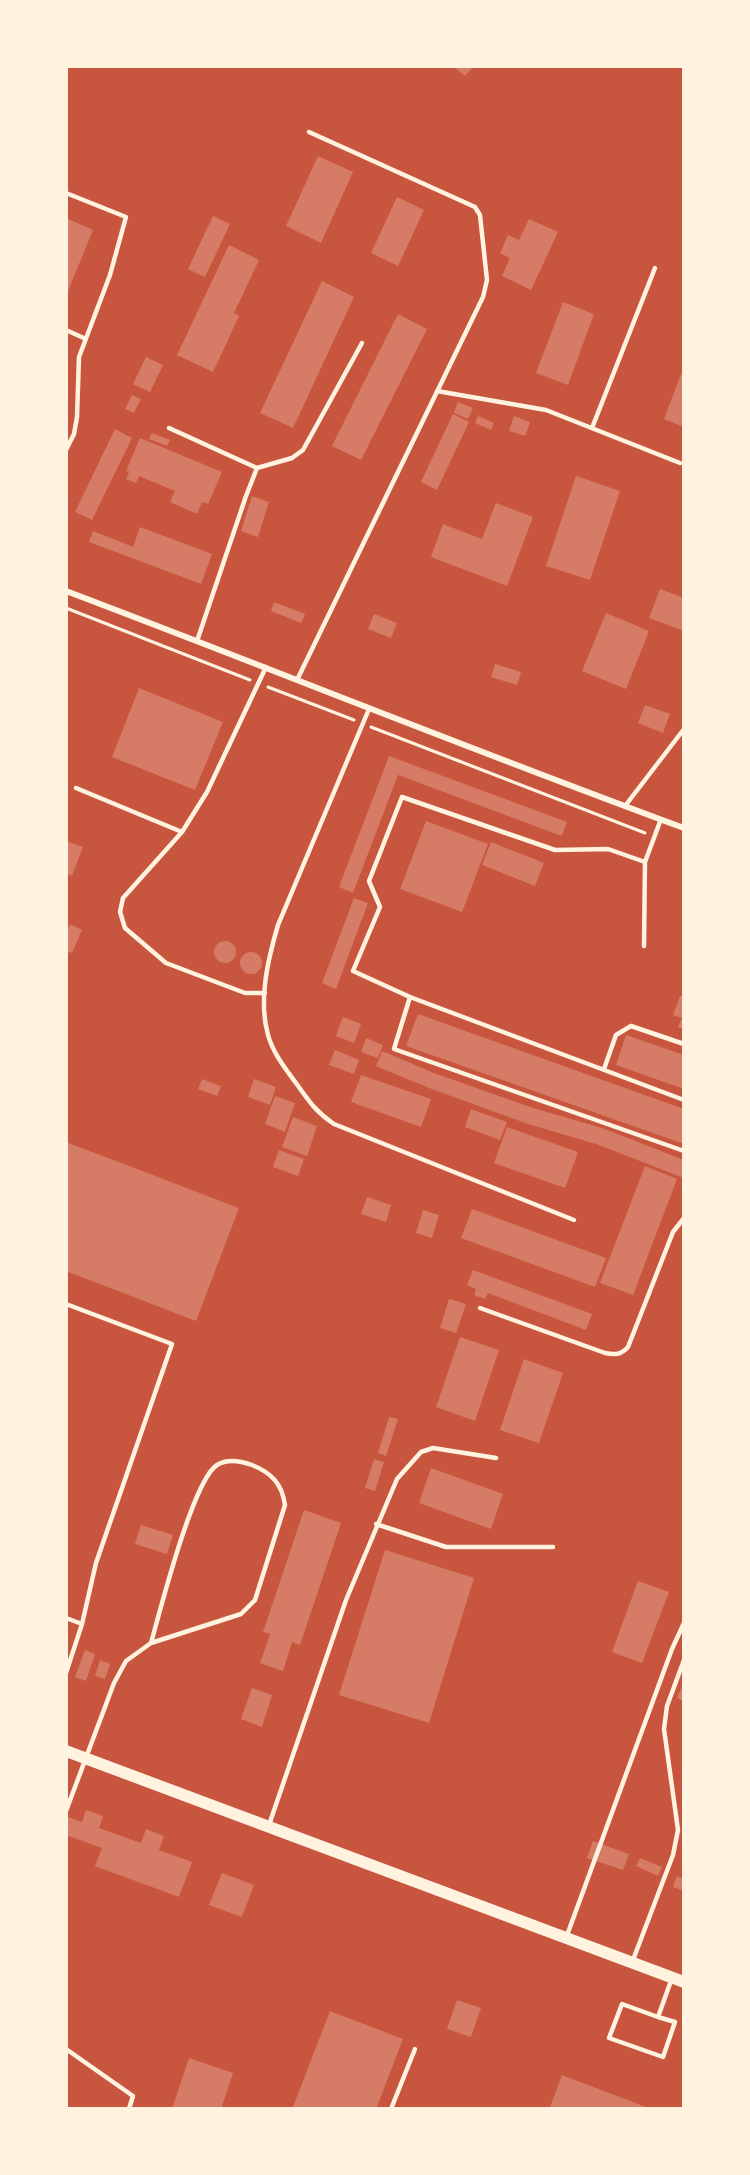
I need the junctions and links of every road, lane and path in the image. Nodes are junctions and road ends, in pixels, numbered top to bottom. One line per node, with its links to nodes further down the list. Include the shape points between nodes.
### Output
1 (309, 132): 7 (lane, via 475,207 480,215 488,280)
2 (66, 193): 5 (lane, via 126,217)
3 (655, 268): 9 (lane)
4 (66, 330): 5 (lane)
5 (86, 339): 10 (lane, via 79,357 74,434)
6 (362, 343): 12 (lane, via 303,450 292,458)
7 (437, 391): 9 (lane, via 546,410); 16 (lane)
8 (169, 428): 12 (lane)
9 (592, 428): 11 (lane)
10 (66, 450)
11 (680, 462)
12 (257, 468): 14 (lane)
13 (66, 591): 14 (street)
14 (196, 641): 15 (street)
15 (266, 667): 16 (street); 23 (lane, via 207,792)
16 (297, 680): 17 (street)
17 (369, 709): 20 (street); 26 (lane, via 278,925 269,955)
18 (684, 729): 20 (lane)
19 (76, 788): 23 (lane)
20 (625, 806): 21 (street)
21 (661, 819): 22 (street); 24 (lane)
22 (684, 828)
23 (182, 832): 26 (lane, via 123,898 120,912 125,928 166,963 245,993)
24 (645, 862): 25 (lane); 27 (lane, via 608,849 555,849 402,797 369,880 380,907 353,971)
25 (644, 946)
26 (265, 993): 33 (lane, via 268,1036 279,1060 318,1113 334,1124)
27 (410, 997): 29 (lane); 31 (lane, via 394,1048)
28 (684, 1044): 29 (lane, via 632,1026 616,1035)
29 (604, 1069): 30 (lane)
30 (684, 1100)
31 (684, 1151)
32 (684, 1218): 35 (lane, via 674,1232 623,1353 604,1353)
33 (574, 1220)
34 (66, 1304): 41 (lane, via 172,1344 96,1563)
35 (480, 1308)
36 (496, 1458): 37 (lane, via 433,1448 421,1452 397,1479)
37 (376, 1524): 38 (lane, via 446,1547); 48 (lane, via 346,1599)
38 (554, 1547)
39 (66, 1618): 41 (lane)
40 (684, 1623): 49 (lane)
41 (82, 1624): 44 (lane)
42 (151, 1643): 42 (lane, via 177,1553 203,1483 216,1465 232,1460 253,1466 275,1480 283,1489 285,1505 255,1600 241,1614); 46 (lane, via 131,1656 121,1669)
43 (684, 1660): 50 (lane, via 667,1706 664,1729 677,1836)
44 (66, 1672)
45 (66, 1751): 46 (main road)
46 (85, 1758): 47 (lane); 48 (main road)
47 (66, 1811)
48 (268, 1827): 49 (main road)
49 (566, 1938): 50 (main road)
50 (632, 1963): 51 (main road)
51 (678, 1980): 52 (lane)
52 (658, 2017): 52 (lane, via 675,2022 663,2057 609,2038 622,2004)
53 (66, 2049): 55 (lane, via 133,2096)
54 (415, 2049): 56 (lane)
55 (129, 2109)
56 (392, 2109)

